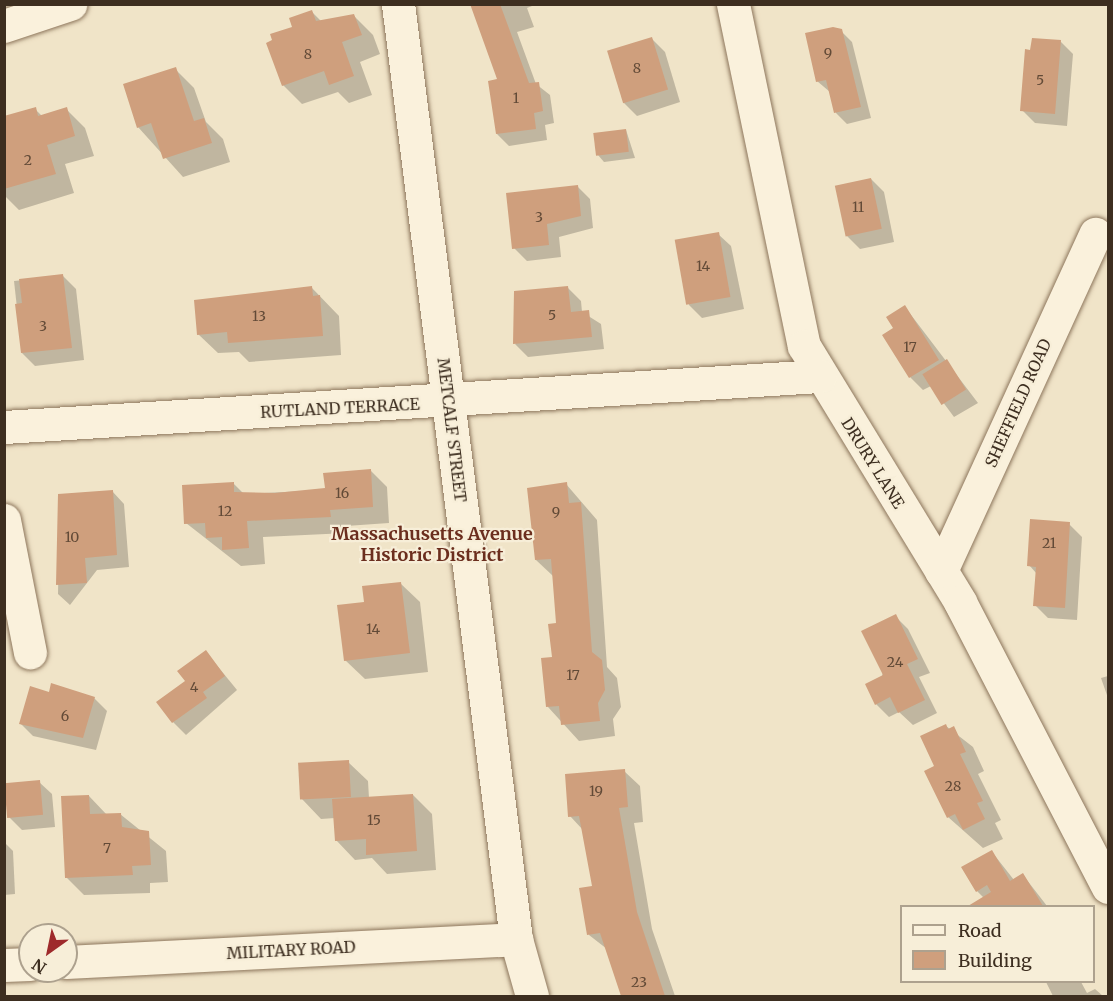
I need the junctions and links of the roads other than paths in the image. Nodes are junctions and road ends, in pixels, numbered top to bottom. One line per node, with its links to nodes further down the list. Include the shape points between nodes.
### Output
1 (70, 4): 4 (street)
2 (398, 4): 7 (street, METCALF STREET)
3 (733, 4): 6 (street, DRURY LANE, via 799,324)
4 (4, 26)
5 (1095, 234): 10 (street, SHEFFIELD ROAD)
6 (820, 376): 7 (street, RUTLAND TERRACE); 10 (street, DRURY LANE)
7 (448, 402): 8 (street, RUTLAND TERRACE); 13 (street, METCALF STREET)
8 (4, 427)
9 (4, 520): 11 (street)
10 (941, 571): 12 (street, DRURY LANE)
11 (30, 652)
12 (1108, 887)
13 (516, 939): 14 (street, MILITARY ROAD); 15 (street, METCALF STREET)
14 (78, 961)
15 (532, 996)

